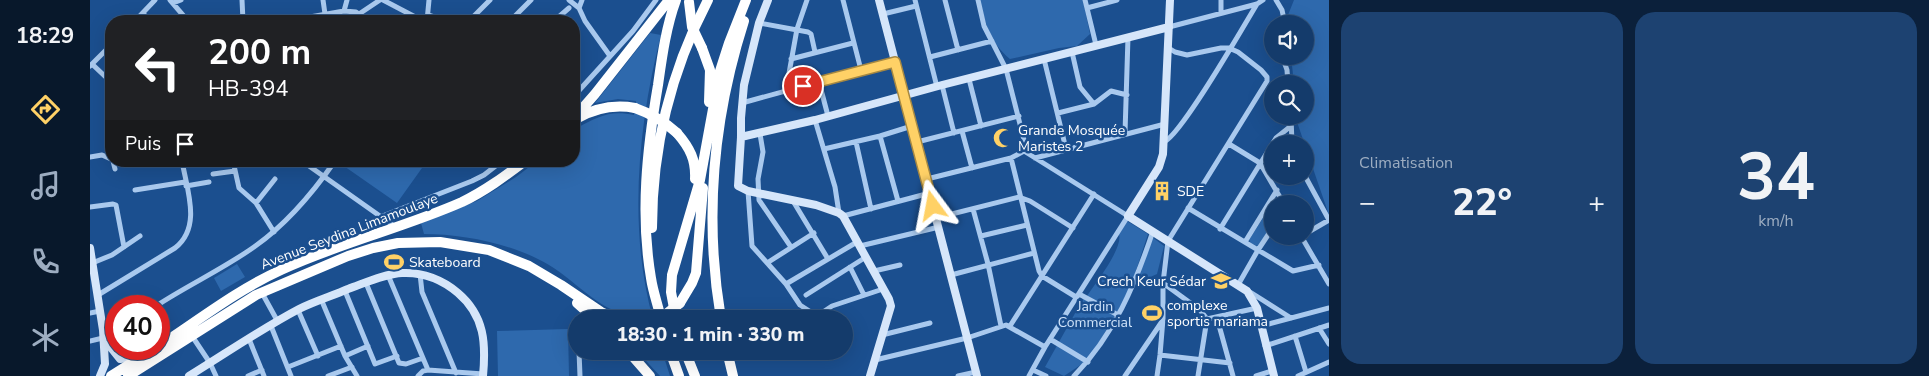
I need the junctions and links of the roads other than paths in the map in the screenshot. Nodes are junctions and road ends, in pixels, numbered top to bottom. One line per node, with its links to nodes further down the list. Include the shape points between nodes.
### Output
1 (155, 0): 38 (street)
2 (181, 0): 31 (street)
3 (242, 0): 44 (street)
4 (323, 0): 39 (street)
5 (347, 0): 37 (street)
6 (381, 0): 40 (street); 46 (street)
7 (428, 0): 47 (street)
8 (490, 0): 48 (street)
9 (532, 0): 49 (street)
10 (569, 0): 35 (street)
11 (582, 0): 35 (street)
12 (656, 0): 65 (street)
13 (669, 0): 83 (highway)
14 (676, 0): 201 (highway, via 664,47 646,169 648,257)
15 (708, 0): 201 (highway, via 675,75 657,150 652,229)
16 (746, 0): 107 (highway, via 720,71)
17 (750, 0): 210 (highway, via 728,76 714,165 713,245)
18 (768, 0): 52 (street)
19 (807, 0): 54 (street)
20 (843, 0): 57 (street)
21 (879, 0): 41 (street)
22 (945, 0): 61 (street)
23 (978, 0): 56 (street)
24 (1085, 0): 36 (street)
25 (1117, 0): 36 (street)
26 (1170, 0): 53 (street)
27 (1221, 0): 42 (street)
28 (1263, 0): 33 (street)
29 (1276, 0): 51 (street)
30 (689, 1): 107 (highway, bridge, via 692,27 710,70)
31 (172, 2): 43 (street)
32 (915, 3): 41 (street); 66 (street)
33 (1257, 4): 42 (street); 60 (street)
34 (569, 8): 50 (street)
35 (579, 8): 65 (street)
36 (1087, 8): 58 (street)
37 (344, 10): 39 (street); 40 (street)
38 (143, 13)
39 (325, 14): 45 (street)
40 (359, 14)
41 (883, 14): 69 (street)
42 (1221, 14): 53 (street)
43 (183, 15)
44 (243, 15)
45 (320, 15)
46 (412, 15)
47 (428, 15)
48 (476, 15)
49 (516, 15)
50 (561, 15)
51 (1283, 15)
52 (759, 23): 54 (street); 81 (street)
53 (1168, 27): 55 (street); 59 (street)
54 (797, 29): 63 (street, via 811,34); 67 (street)
55 (1128, 37): 58 (street); 80 (street)
56 (992, 41): 61 (street); 71 (street)
57 (853, 43): 63 (street); 72 (street)
58 (1096, 45): 64 (street)
59 (1167, 47): 60 (street, via 1187,55); 89 (street)
60 (1229, 48): 102 (street, via 1174,135); 103 (street, via 1262,70 1267,77)
61 (958, 50): 66 (street)
62 (105, 51): 70 (street)
63 (815, 52): 67 (street)
64 (1072, 52): 68 (street); 82 (street, via 1080,87)
65 (610, 56): 77 (street)
66 (930, 57): 76 (street)
67 (791, 59): 78 (street)
68 (1044, 59): 71 (street); 84 (street)
69 (895, 62): 72 (street); 79 (street)
70 (91, 65): 73 (street)
71 (1006, 69): 74 (street); 86 (street)
72 (862, 70): 75 (street)
73 (105, 77)
74 (969, 79): 76 (street); 91 (street)
75 (819, 82): 78 (street); 85 (street)
76 (940, 86): 79 (street); 94 (street)
77 (580, 89)
78 (786, 90): 81 (street)
79 (904, 95): 85 (street); 90 (street)
80 (1126, 95): 82 (street, via 1111,91); 95 (street)
81 (742, 103): 99 (street)
82 (1094, 104): 84 (street)
83 (580, 112)
84 (1058, 113): 105 (street)
85 (828, 116): 88 (street)
86 (1019, 116): 91 (street); 106 (street)
87 (580, 117): 113 (highway, bridge, via 607,107 621,106 649,113 677,133)
88 (815, 120): 96 (street); 104 (street)
89 (1165, 124): 95 (street); 102 (street)
90 (912, 126): 98 (street); 101 (street)
91 (981, 126): 93 (street)
92 (1291, 126): 97 (street); 112 (street, via 1276,138)
93 (962, 131): 94 (street); 120 (street)
94 (954, 133): 101 (street)
95 (1126, 133): 105 (street)
96 (760, 134): 99 (street); 134 (street, via 763,152)
97 (1292, 135)
98 (880, 136): 100 (street); 139 (street)
99 (741, 137): 132 (street, via 737,182 741,189)
100 (856, 142): 104 (street); 143 (street)
101 (917, 142): 125 (street)
102 (1164, 142): 147 (street, via 1159,167)
103 (1229, 144): 112 (street); 142 (street)
104 (824, 149): 146 (street)
105 (1066, 150): 111 (street)
106 (1024, 151): 110 (street); 111 (street)
107 (705, 154): 127 (highway)
108 (105, 156): 109 (street)
109 (90, 157)
110 (1011, 158): 120 (street); 137 (street)
111 (1035, 158): 135 (street)
112 (1260, 163): 131 (street); 155 (street)
113 (696, 166): 127 (highway); 145 (highway)
114 (183, 167): 128 (street)
115 (234, 167): 121 (street)
116 (310, 167): 123 (street)
117 (331, 167): 123 (street)
118 (494, 167): 148 (street, via 472,181)
119 (516, 167): 152 (highway, Avenue Seydina Limamoulaye, via 461,202)
120 (972, 168): 125 (street)
121 (235, 170): 122 (street); 140 (street, via 239,188)
122 (213, 174)
123 (324, 177): 148 (street); 158 (street)
124 (274, 179): 140 (street)
125 (927, 179): 133 (street)
126 (209, 182): 128 (street)
127 (702, 183): 145 (highway); 208 (highway, bridge, via 696,273 680,303)
128 (186, 184): 130 (street); 192 (street, via 191,223 186,238 175,248)
129 (1310, 185): 150 (street)
130 (135, 190)
131 (1278, 190): 136 (street); 164 (street)
132 (748, 191): 134 (street); 174 (street, via 752,244)
133 (930, 193): 139 (street); 149 (street)
134 (758, 194): 138 (street); 168 (street)
135 (1094, 194): 147 (street); 154 (street)
136 (1280, 195)
137 (1020, 197): 144 (street); 151 (street); 154 (street)
138 (793, 201): 146 (street, via 824,207); 159 (street)
139 (898, 201): 143 (street)
140 (256, 203): 158 (street)
141 (90, 207): 167 (street, via 116,205)
142 (1188, 208): 155 (street); 162 (street)
143 (871, 209): 146 (street)
144 (973, 209): 149 (street); 161 (street)
145 (691, 212): 209 (highway, via 670,284)
146 (841, 215): 165 (street)
147 (1128, 216): 157 (street); 198 (street)
148 (380, 217): 152 (street)
149 (936, 218): 153 (street)
150 (1329, 220): 156 (street)
151 (1028, 225): 161 (street); 171 (street)
152 (394, 227): 230 (highway, Avenue Seydina Limamoulaye, via 269,276)
153 (938, 227): 165 (street); 183 (street)
154 (1073, 228): 185 (street)
155 (1220, 229): 164 (street)
156 (1314, 229)
157 (1153, 231): 162 (street); 213 (street, via 1136,280)
158 (274, 232): 199 (street)
159 (814, 233): 168 (street); 173 (street)
160 (140, 236): 167 (street)
161 (981, 236): 176 (street)
162 (1168, 240): 188 (street); 190 (street)
163 (1264, 241): 170 (street)
164 (1245, 242): 170 (street)
165 (859, 244): 172 (street); 173 (street)
166 (1307, 245): 178 (street)
167 (124, 247): 175 (street)
168 (791, 247): 174 (street)
169 (90, 248): 175 (street)
170 (1258, 250): 178 (street, via 1293,271); 190 (street)
171 (1034, 253): 176 (street); 185 (street)
172 (866, 257): 179 (street); 180 (street)
173 (828, 259): 187 (street)
174 (767, 263): 187 (street)
175 (91, 264): 192 (street)
176 (988, 264): 183 (street); 221 (street)
177 (900, 265): 180 (street)
178 (1319, 265): 189 (street)
179 (850, 267): 196 (street); 197 (street)
180 (874, 271): 191 (street)
181 (420, 274): 182 (street); 262 (street, via 422,292); 265 (street, via 455,290 474,312 484,337)
182 (388, 275): 186 (street); 243 (street)
183 (951, 275): 229 (street)
184 (546, 276): 195 (highway, Avenue Seydina Limamoulaye, via 489,250 456,244 410,242 348,256); 205 (highway); 206 (highway)
185 (1042, 276): 198 (street); 222 (street)
186 (366, 282): 193 (street); 242 (street)
187 (786, 284): 197 (street, via 800,305 817,316 832,306)
188 (1163, 284): 216 (street); 217 (street, via 1200,310)
189 (1329, 284)
190 (1238, 285): 194 (street)
191 (883, 289): 197 (street); 226 (street, via 890,306)
192 (95, 291): 211 (street)
193 (345, 291): 200 (street); 236 (street)
194 (1247, 291): 202 (street); 215 (street)
195 (262, 293): 219 (street); 227 (highway, Avenue Seydina Limamoulaye)
196 (806, 295)
197 (864, 296)
198 (1078, 296): 213 (street); 232 (street)
199 (170, 298)
200 (321, 299): 204 (street); 235 (street)
201 (658, 306): 207 (highway)
202 (1256, 308): 214 (street); 223 (street)
203 (1329, 308): 215 (street)
204 (298, 310): 219 (street); 240 (street)
205 (585, 310)
206 (597, 310)
207 (659, 310)
208 (671, 310)
209 (674, 310)
210 (719, 310)
211 (100, 311): 212 (street); 225 (street)
212 (90, 313)
213 (1118, 316): 252 (street)
214 (1216, 318): 217 (street); 255 (street)
215 (1291, 318): 223 (street)
216 (1163, 319): 239 (street); 286 (street)
217 (1207, 319): 251 (street)
218 (930, 323): 226 (street)
219 (274, 324): 231 (street); 256 (street)
220 (1329, 325): 224 (street)
221 (1001, 326): 222 (street); 229 (street)
222 (1010, 326): 238 (street)
223 (1261, 326): 237 (street)
224 (1319, 328): 228 (street); 234 (street)
225 (104, 335): 233 (street); 267 (street, via 105,364)
226 (882, 335): 250 (street)
227 (192, 336): 254 (street); 269 (highway, Avenue Seydina Limamoulaye)
228 (1295, 336): 237 (street); 260 (street)
229 (967, 338): 250 (street); 263 (street)
230 (170, 339)
231 (249, 339): 254 (street); 261 (street)
232 (1050, 339): 238 (street); 252 (street)
233 (90, 341)
234 (1329, 344)
235 (341, 346): 240 (street); 241 (street)
236 (368, 346): 241 (street); 242 (street, via 376,365)
237 (1265, 346): 264 (street)
238 (1045, 347): 259 (street)
239 (1160, 355): 251 (street); 287 (street)
240 (318, 356): 256 (street)
241 (345, 356): 257 (street)
242 (396, 356): 243 (street, via 403,364)
243 (423, 358): 258 (street)
244 (137, 360): 268 (highway)
245 (579, 360): 277 (street)
246 (636, 360): 278 (highway)
247 (673, 360): 266 (highway)
248 (689, 360): 279 (highway)
249 (729, 360): 280 (highway)
250 (875, 360): 281 (street)
251 (1199, 360): 255 (street); 288 (street)
252 (1088, 362): 285 (street)
253 (1329, 362): 260 (street)
254 (210, 363): 270 (street); 271 (street)
255 (1230, 363): 289 (street)
256 (288, 367): 273 (street)
257 (352, 367): 274 (street); 275 (street)
258 (428, 370): 262 (street); 276 (street)
259 (1033, 370): 283 (street); 284 (street)
260 (1306, 372): 291 (street)
261 (263, 373): 272 (street)
262 (456, 373): 265 (street)
263 (977, 374): 282 (street)
264 (1273, 374): 290 (street)
265 (483, 375)
266 (678, 375)
267 (100, 376)
268 (111, 376)
269 (128, 376)
270 (189, 376)
271 (216, 376)
272 (248, 376)
273 (291, 376)
274 (328, 376)
275 (357, 376)
276 (418, 376)
277 (580, 376)
278 (650, 376)
279 (695, 376)
280 (733, 376)
281 (870, 376)
282 (958, 376)
283 (1029, 376)
284 (1046, 376)
285 (1074, 376)
286 (1125, 376)
287 (1156, 376)
288 (1198, 376)
289 (1233, 376)
290 (1256, 376)
291 (1298, 376)

